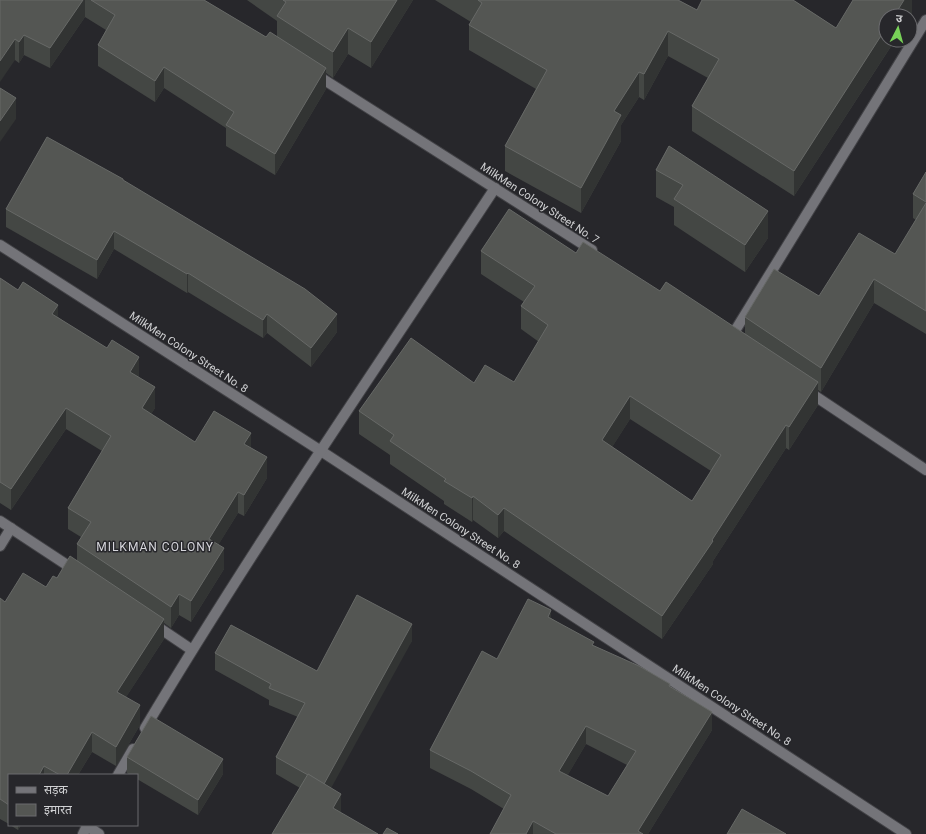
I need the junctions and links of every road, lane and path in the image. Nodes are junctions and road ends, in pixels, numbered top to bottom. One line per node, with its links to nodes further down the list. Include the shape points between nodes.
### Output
1 (926, 20): 6 (street)
2 (307, 68): 3 (street, MilkMen Colony Street No. 7)
3 (496, 188): 5 (street, MilkMen Colony Street No. 7); 8 (street)
4 (0, 245): 8 (street, MilkMen Colony Street No. 8)
5 (602, 257)
6 (730, 339)
7 (795, 382): 9 (street)
8 (321, 451): 15 (street); 19 (street, MilkMen Colony Street No. 8)
9 (926, 470)
10 (0, 521): 11 (street)
11 (11, 528): 12 (street); 13 (street)
12 (0, 546)
13 (82, 576)
14 (147, 619): 15 (street)
15 (192, 650): 16 (street)
16 (119, 774)
17 (86, 828): 18 (street)
18 (99, 834)
19 (906, 834)

